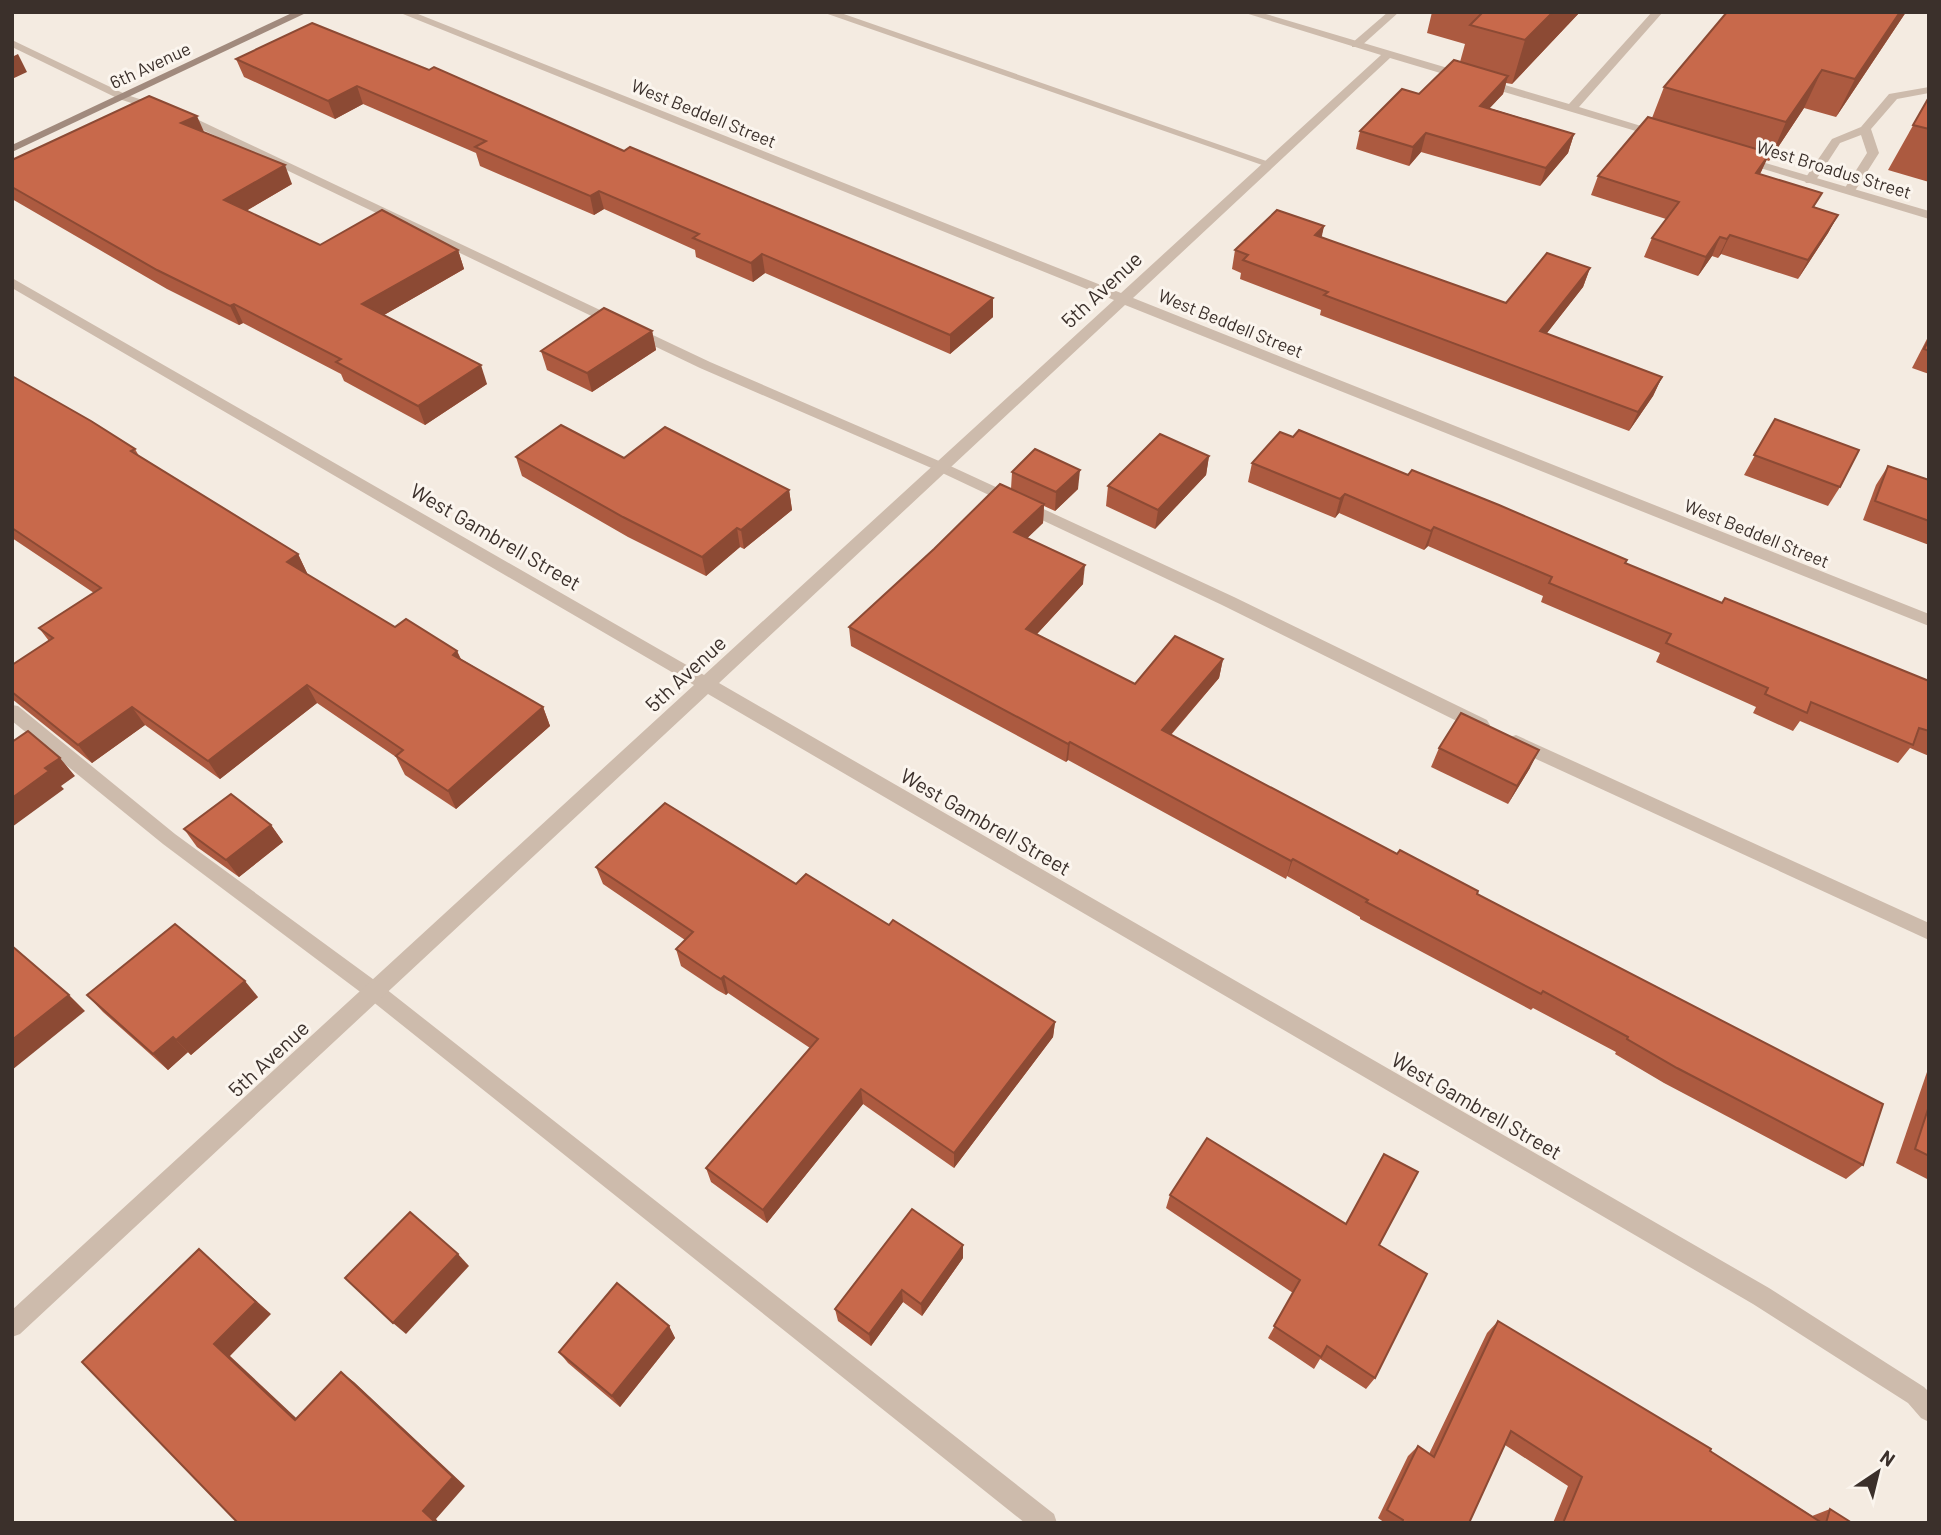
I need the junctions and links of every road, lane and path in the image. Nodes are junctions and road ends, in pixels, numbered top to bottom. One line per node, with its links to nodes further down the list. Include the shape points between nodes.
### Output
1 (303, 12): 11 (street, 6th Avenue)
2 (403, 12): 22 (street, West Beddell Street)
3 (827, 12): 17 (street)
4 (1247, 12): 8 (street)
5 (1394, 12): 8 (street)
6 (1658, 12): 12 (street)
7 (12, 43): 11 (street)
8 (1356, 45): 9 (street)
9 (1388, 54): 12 (street); 17 (street, 5th Avenue)
10 (1927, 90): 13 (street, via 1893,96)
11 (123, 97): 15 (street, 6th Avenue); 23 (street, via 182,116 705,365)
12 (1571, 109): 14 (street)
13 (1866, 129): 18 (street, via 1836,142); 19 (street, via 1873,153)
14 (1677, 140)
15 (12, 149)
16 (1730, 156): 18 (street, West Broadus Street)
17 (1269, 164): 22 (street, 5th Avenue)
18 (1810, 180): 19 (street, West Broadus Street)
19 (1849, 191): 20 (street, West Broadus Street)
20 (1929, 215)
21 (12, 282): 25 (street, West Gambrell Street)
22 (1123, 299): 23 (street, 5th Avenue); 24 (street, West Beddell Street)
23 (941, 467): 25 (street, 5th Avenue); 27 (street, via 1497,733)
24 (1929, 620)
25 (706, 685): 28 (street, 5th Avenue); 30 (street, West Gambrell Street, via 1761,1296 1916,1395)
26 (12, 712): 28 (street, via 169,839)
27 (1929, 932)
28 (374, 991): 29 (street, 5th Avenue); 31 (street)
29 (12, 1326)
30 (1929, 1410)
31 (1045, 1523)

